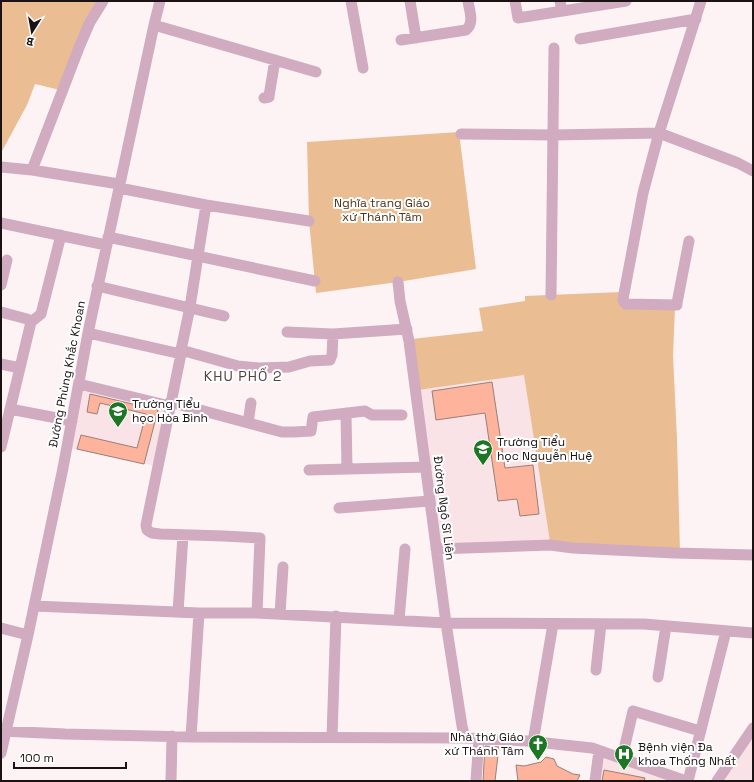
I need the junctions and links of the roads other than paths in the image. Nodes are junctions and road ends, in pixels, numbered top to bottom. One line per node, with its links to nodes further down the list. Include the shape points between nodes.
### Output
1 (103, 1): 24 (street, via 80,45)
2 (160, 1): 11 (street, Đường Phùng Khắc Khoan)
3 (351, 1): 17 (street)
4 (410, 1): 12 (street)
5 (468, 1): 12 (street, via 472,23 466,30)
6 (515, 1): 9 (street, via 518,18)
7 (626, 1): 9 (street)
8 (701, 1): 10 (street)
9 (561, 6)
10 (696, 19): 13 (street); 20 (street)
11 (154, 25): 16 (street); 26 (street, Đường Phùng Khắc Khoan)
12 (416, 38): 14 (street)
13 (580, 39)
14 (400, 40)
15 (554, 48): 22 (street)
16 (274, 60): 18 (street); 19 (street, via 269,97)
17 (363, 68)
18 (316, 72)
19 (264, 98)
20 (659, 133): 22 (street); 25 (street); 32 (street, via 643,192 624,302 677,304)
21 (461, 134): 22 (street)
22 (553, 135): 39 (street)
23 (1, 168): 24 (street)
24 (32, 170): 26 (street)
25 (753, 171)
26 (119, 186): 27 (street); 31 (street, Đường Phùng Khắc Khoan)
27 (206, 205): 28 (street); 33 (street)
28 (309, 221)
29 (1, 223): 30 (street)
30 (61, 235): 31 (street); 43 (street, via 41,314)
31 (107, 241): 33 (street); 38 (street, Đường Phùng Khắc Khoan)
32 (690, 241)
33 (198, 257): 35 (street); 40 (street)
34 (7, 260): 37 (street)
35 (315, 281)
36 (398, 282): 44 (street, Đường Ngô Sĩ Liên)
37 (1, 285)
38 (97, 286): 40 (street); 46 (street, Đường Phùng Khắc Khoan)
39 (552, 295)
40 (190, 307): 42 (street); 48 (street)
41 (1, 312): 43 (street)
42 (224, 316)
43 (31, 322): 50 (street)
44 (407, 330): 47 (street); 61 (street, Đường Ngô Sĩ Liên)
45 (287, 332): 47 (street)
46 (88, 333): 48 (street); 51 (street, Đường Phùng Khắc Khoan)
47 (333, 334): 48 (street, via 330,360 310,361 289,367 238,366)
48 (181, 352): 53 (street)
49 (1, 364): 50 (street)
50 (20, 368): 54 (street)
51 (79, 384): 53 (street); 57 (street, Đường Phùng Khắc Khoan)
52 (251, 403): 58 (street)
53 (170, 404): 58 (street); 66 (street, via 146,524 147,530 152,533)
54 (10, 409): 57 (street); 59 (street)
55 (346, 413): 56 (street, via 365,411 372,415); 58 (street, via 313,417 311,431 282,432); 62 (street)
56 (402, 415)
57 (72, 421): 71 (street, Đường Phùng Khắc Khoan)
58 (248, 423)
59 (3, 433): 60 (street)
60 (1, 447)
61 (426, 467): 62 (street); 64 (street, Đường Ngô Sĩ Liên)
62 (347, 469): 63 (street)
63 (309, 470)
64 (430, 501): 65 (street); 68 (street, Đường Ngô Sĩ Liên)
65 (339, 508)
66 (183, 534): 72 (street); 74 (street, via 260,538)
67 (405, 549): 77 (street)
68 (436, 549): 69 (street, via 550,545); 78 (street, Đường Ngô Sĩ Liên)
69 (753, 555)
70 (283, 567): 75 (street)
71 (34, 606): 72 (street); 85 (street, Đường Phùng Khắc Khoan)
72 (178, 612): 73 (street)
73 (199, 613): 74 (street); 92 (street)
74 (257, 613): 75 (street)
75 (280, 614): 76 (street)
76 (336, 616): 77 (street); 93 (street)
77 (399, 620): 78 (street)
78 (446, 623): 79 (street); 94 (street, Đường Ngô Sĩ Liên)
79 (554, 624): 80 (street); 96 (street)
80 (601, 624): 81 (street); 86 (street)
81 (666, 626): 83 (street); 87 (street)
82 (1, 628): 85 (street)
83 (726, 631): 84 (street); 90 (street)
84 (753, 633)
85 (28, 635): 89 (street, Đường Phùng Khắc Khoan)
86 (596, 670)
87 (658, 678)
88 (753, 728): 104 (street)
89 (3, 731): 91 (street); 98 (street, Đường Phùng Khắc Khoan)
90 (700, 731): 99 (street, via 633,711); 103 (street)
91 (172, 736): 92 (street); 100 (street)
92 (191, 737): 93 (street)
93 (332, 737): 94 (street)
94 (465, 738): 95 (street)
95 (479, 738): 96 (street); 101 (street)
96 (533, 742): 97 (street, via 592,748)
97 (599, 751): 99 (street); 102 (street)
98 (1, 753)
99 (622, 758): 103 (street)
100 (171, 781)
101 (476, 781)
102 (595, 781)
103 (687, 781)
104 (717, 781)

